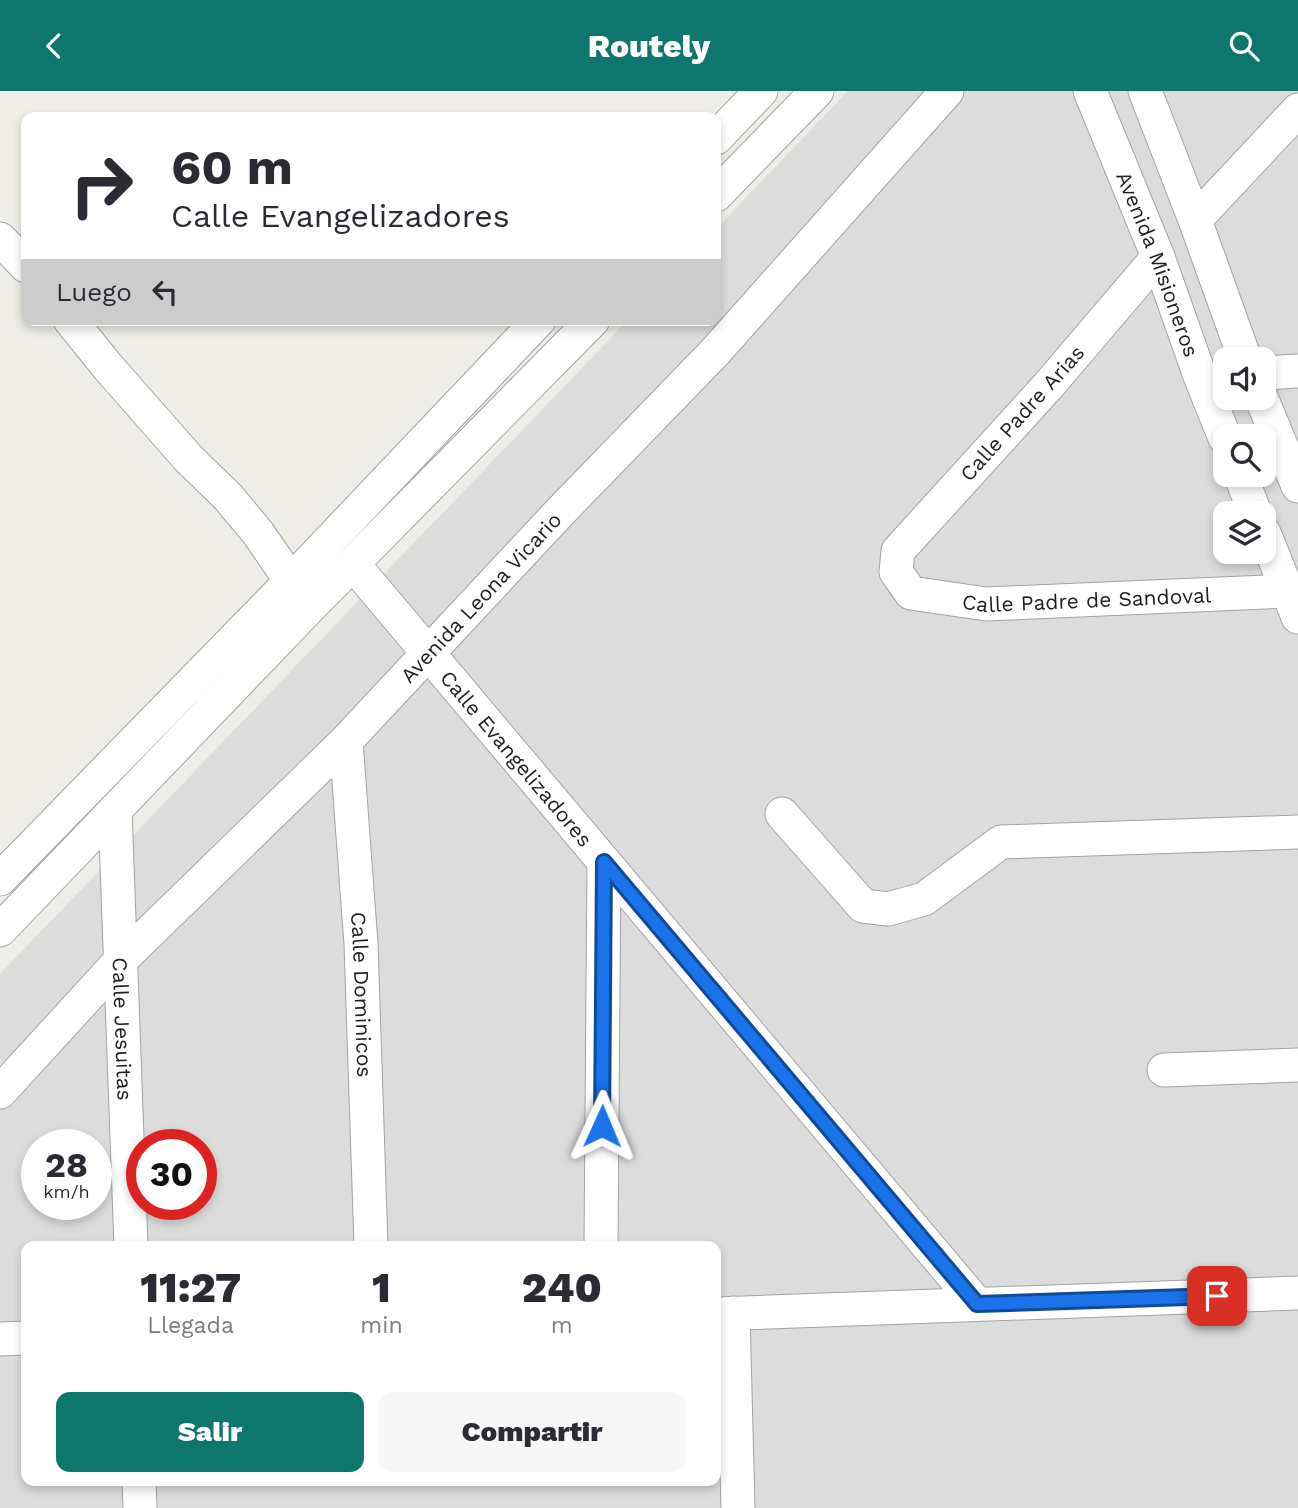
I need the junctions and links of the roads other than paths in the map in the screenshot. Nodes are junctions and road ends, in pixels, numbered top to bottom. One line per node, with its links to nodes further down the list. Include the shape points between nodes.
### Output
1 (761, 91): 7 (street)
2 (817, 91): 8 (street)
3 (947, 91): 27 (street, Avenida Leona Vicario, via 715,352)
4 (1090, 91): 11 (street, Avenida Misioneros)
5 (1145, 91): 9 (street)
6 (1294, 120): 9 (street)
7 (721, 133)
8 (721, 190)
9 (1195, 220): 16 (street)
10 (0, 239): 12 (street)
11 (1158, 257): 20 (street, Avenida Misioneros); 24 (street, Calle Padre Arias, via 898,551)
12 (21, 261)
13 (75, 326): 25 (street, via 188,458 228,497)
14 (533, 326): 25 (street)
15 (587, 326): 23 (street)
16 (1241, 347)
17 (1298, 371): 18 (street)
18 (1276, 372)
19 (1266, 410): 21 (street)
20 (1219, 424)
21 (1298, 486)
22 (1276, 562): 26 (street)
23 (353, 565): 27 (street, Calle Evangelizadores); 29 (street)
24 (896, 572): 26 (street, Calle Padre de Sandoval, via 911,593 986,604)
25 (290, 581): 33 (street)
26 (1293, 604)
27 (427, 653): 28 (street, Avenida Leona Vicario); 32 (street, Calle Evangelizadores)
28 (346, 741): 35 (street, Avenida Leona Vicario); 40 (street, Calle Dominicos, via 361,944)
29 (115, 810): 34 (street); 35 (street, Calle Jesuitas)
30 (782, 814): 31 (street, via 863,906 888,909 923,899 1001,842)
31 (1298, 832)
32 (604, 862): 41 (street); 43 (street, Calle Evangelizadores)
33 (0, 879)
34 (0, 930)
35 (120, 961): 38 (street, Avenida Leona Vicario); 39 (street, Calle Jesuitas)
36 (1298, 1065): 37 (street)
37 (1164, 1070)
38 (0, 1092)
39 (131, 1241)
40 (372, 1241)
41 (601, 1241)
42 (1298, 1293): 43 (street)
43 (977, 1304): 44 (street)
44 (724, 1313): 49 (street)
45 (21, 1338): 46 (street)
46 (0, 1339)
47 (139, 1486): 48 (street)
48 (140, 1508)
49 (738, 1508)

